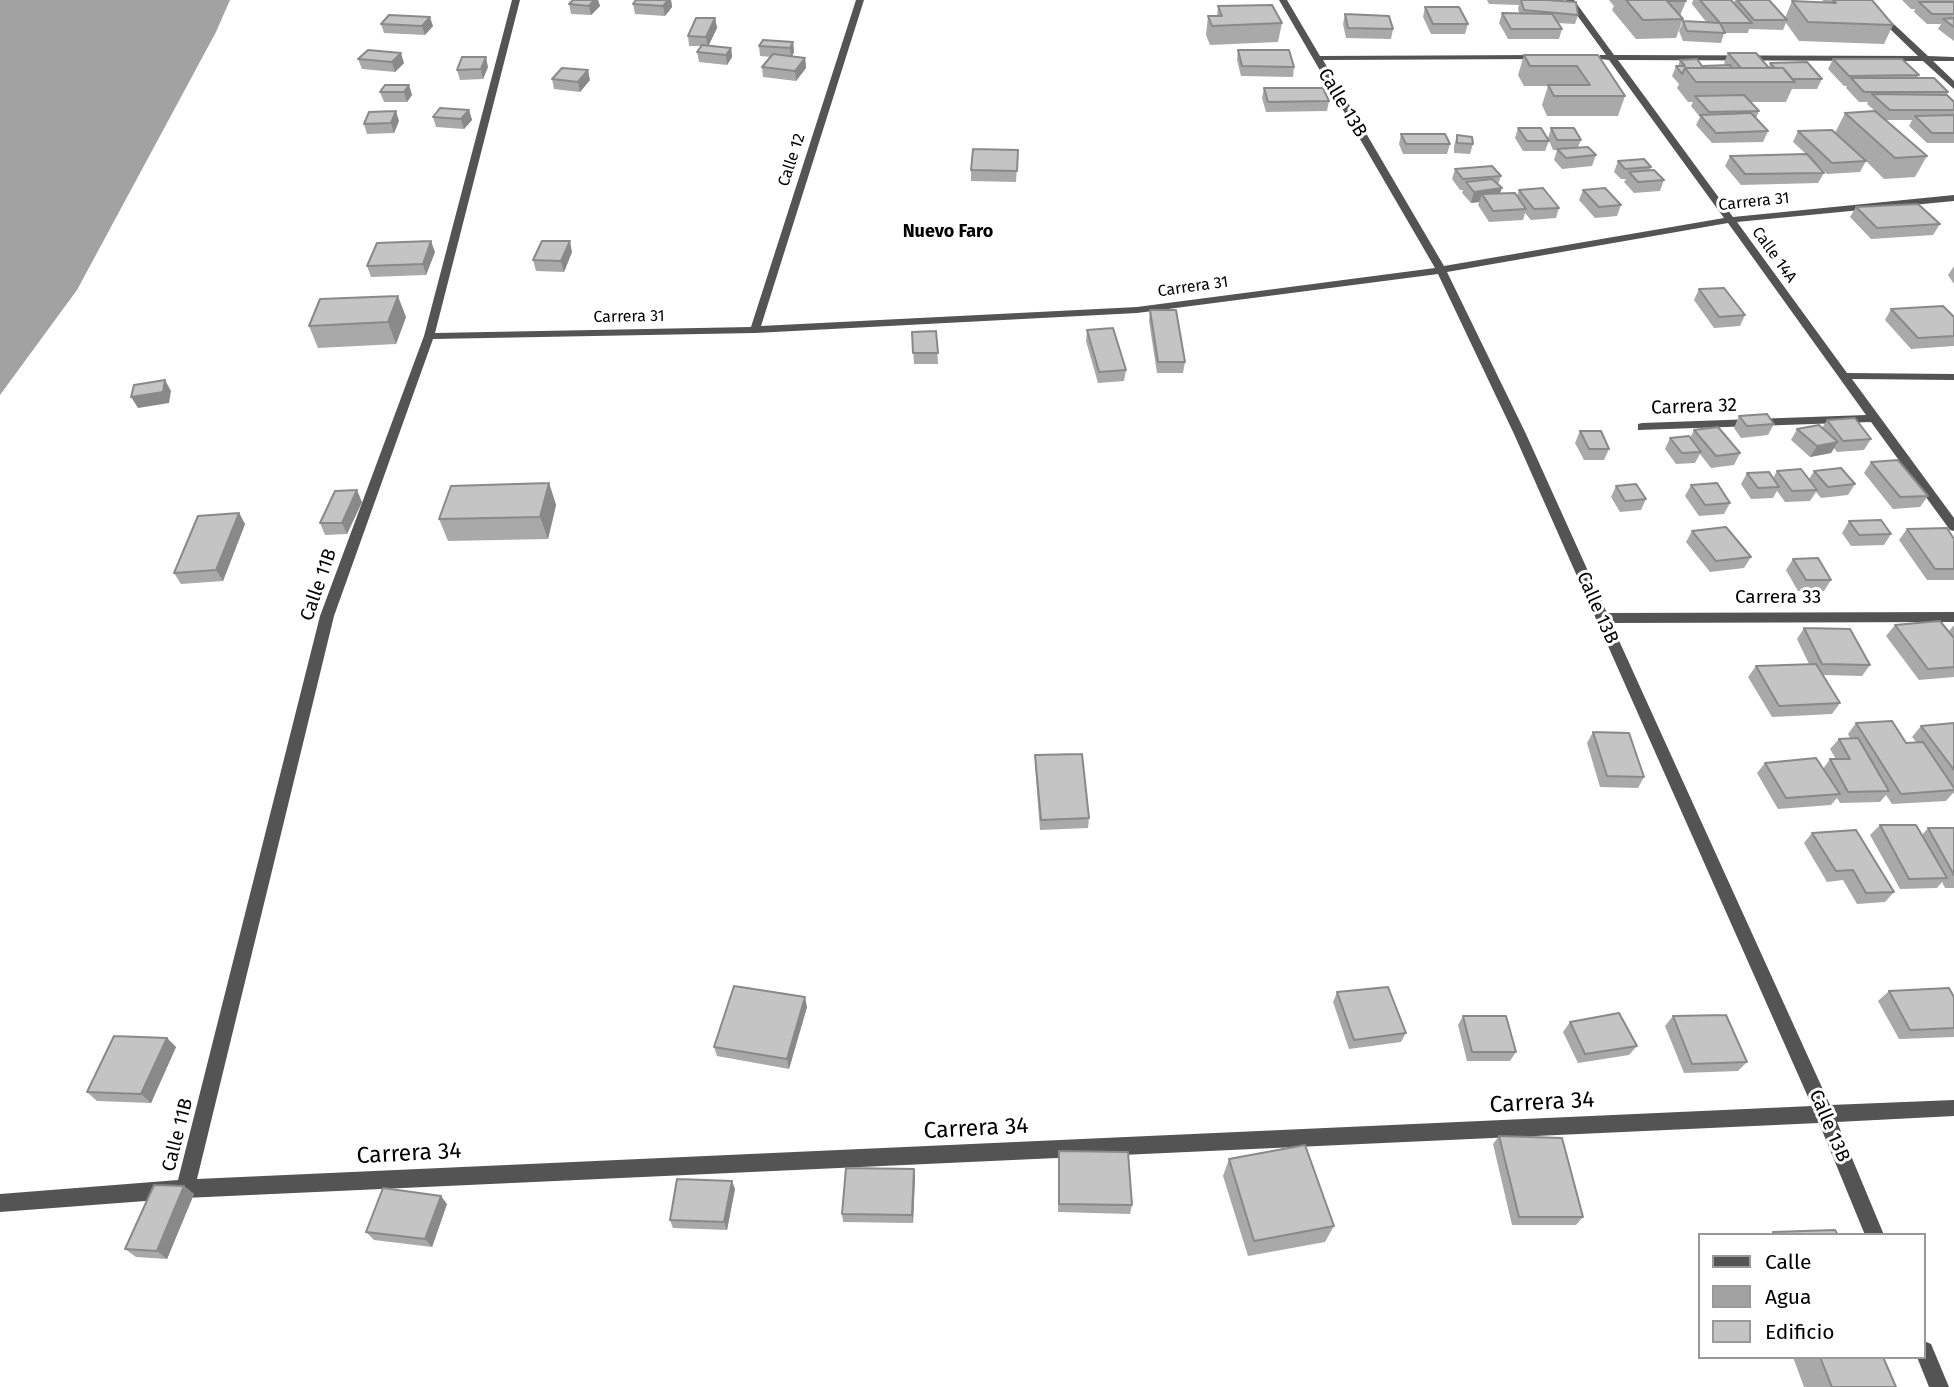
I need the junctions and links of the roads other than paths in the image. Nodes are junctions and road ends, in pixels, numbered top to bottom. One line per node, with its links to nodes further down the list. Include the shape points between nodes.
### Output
1 (516, 0): 17 (street, Calle 11B)
2 (860, 0): 16 (street, Calle 12)
3 (1283, 0): 9 (street, Calle 13B)
4 (1570, 0): 8 (street, Calle 14A)
5 (1864, 0): 10 (street)
6 (1557, 57): 9 (street)
7 (1597, 57): 8 (street)
8 (1611, 57): 10 (street); 14 (street, Calle 14A)
9 (1315, 58): 15 (street, Calle 13B)
10 (1926, 59): 11 (street); 12 (street)
11 (1954, 59)
12 (1954, 86)
13 (1954, 198): 14 (street, Carrera 31)
14 (1729, 220): 15 (street, Carrera 31); 18 (street, Calle 14A)
15 (1441, 270): 16 (street, Carrera 31, via 1138,310); 24 (street, Calle 13B)
16 (755, 330): 17 (street, Carrera 31)
17 (429, 335): 27 (street, Calle 11B, via 327,616)
18 (1842, 376): 19 (street); 20 (street, Calle 14A)
19 (1954, 377)
20 (1873, 418): 21 (street, Carrera 32); 22 (street, Calle 14A)
21 (1642, 427)
22 (1954, 527)
23 (1954, 617): 24 (street, Carrera 33)
24 (1601, 618): 26 (street, Calle 13B)
25 (1954, 1108): 26 (street, Carrera 34)
26 (1825, 1115): 27 (street, Carrera 34); 29 (street, Calle 13B)
27 (185, 1189): 28 (street, Carrera 34)
28 (0, 1203)
29 (1874, 1233)
30 (1926, 1356): 31 (street)
31 (1939, 1387)

